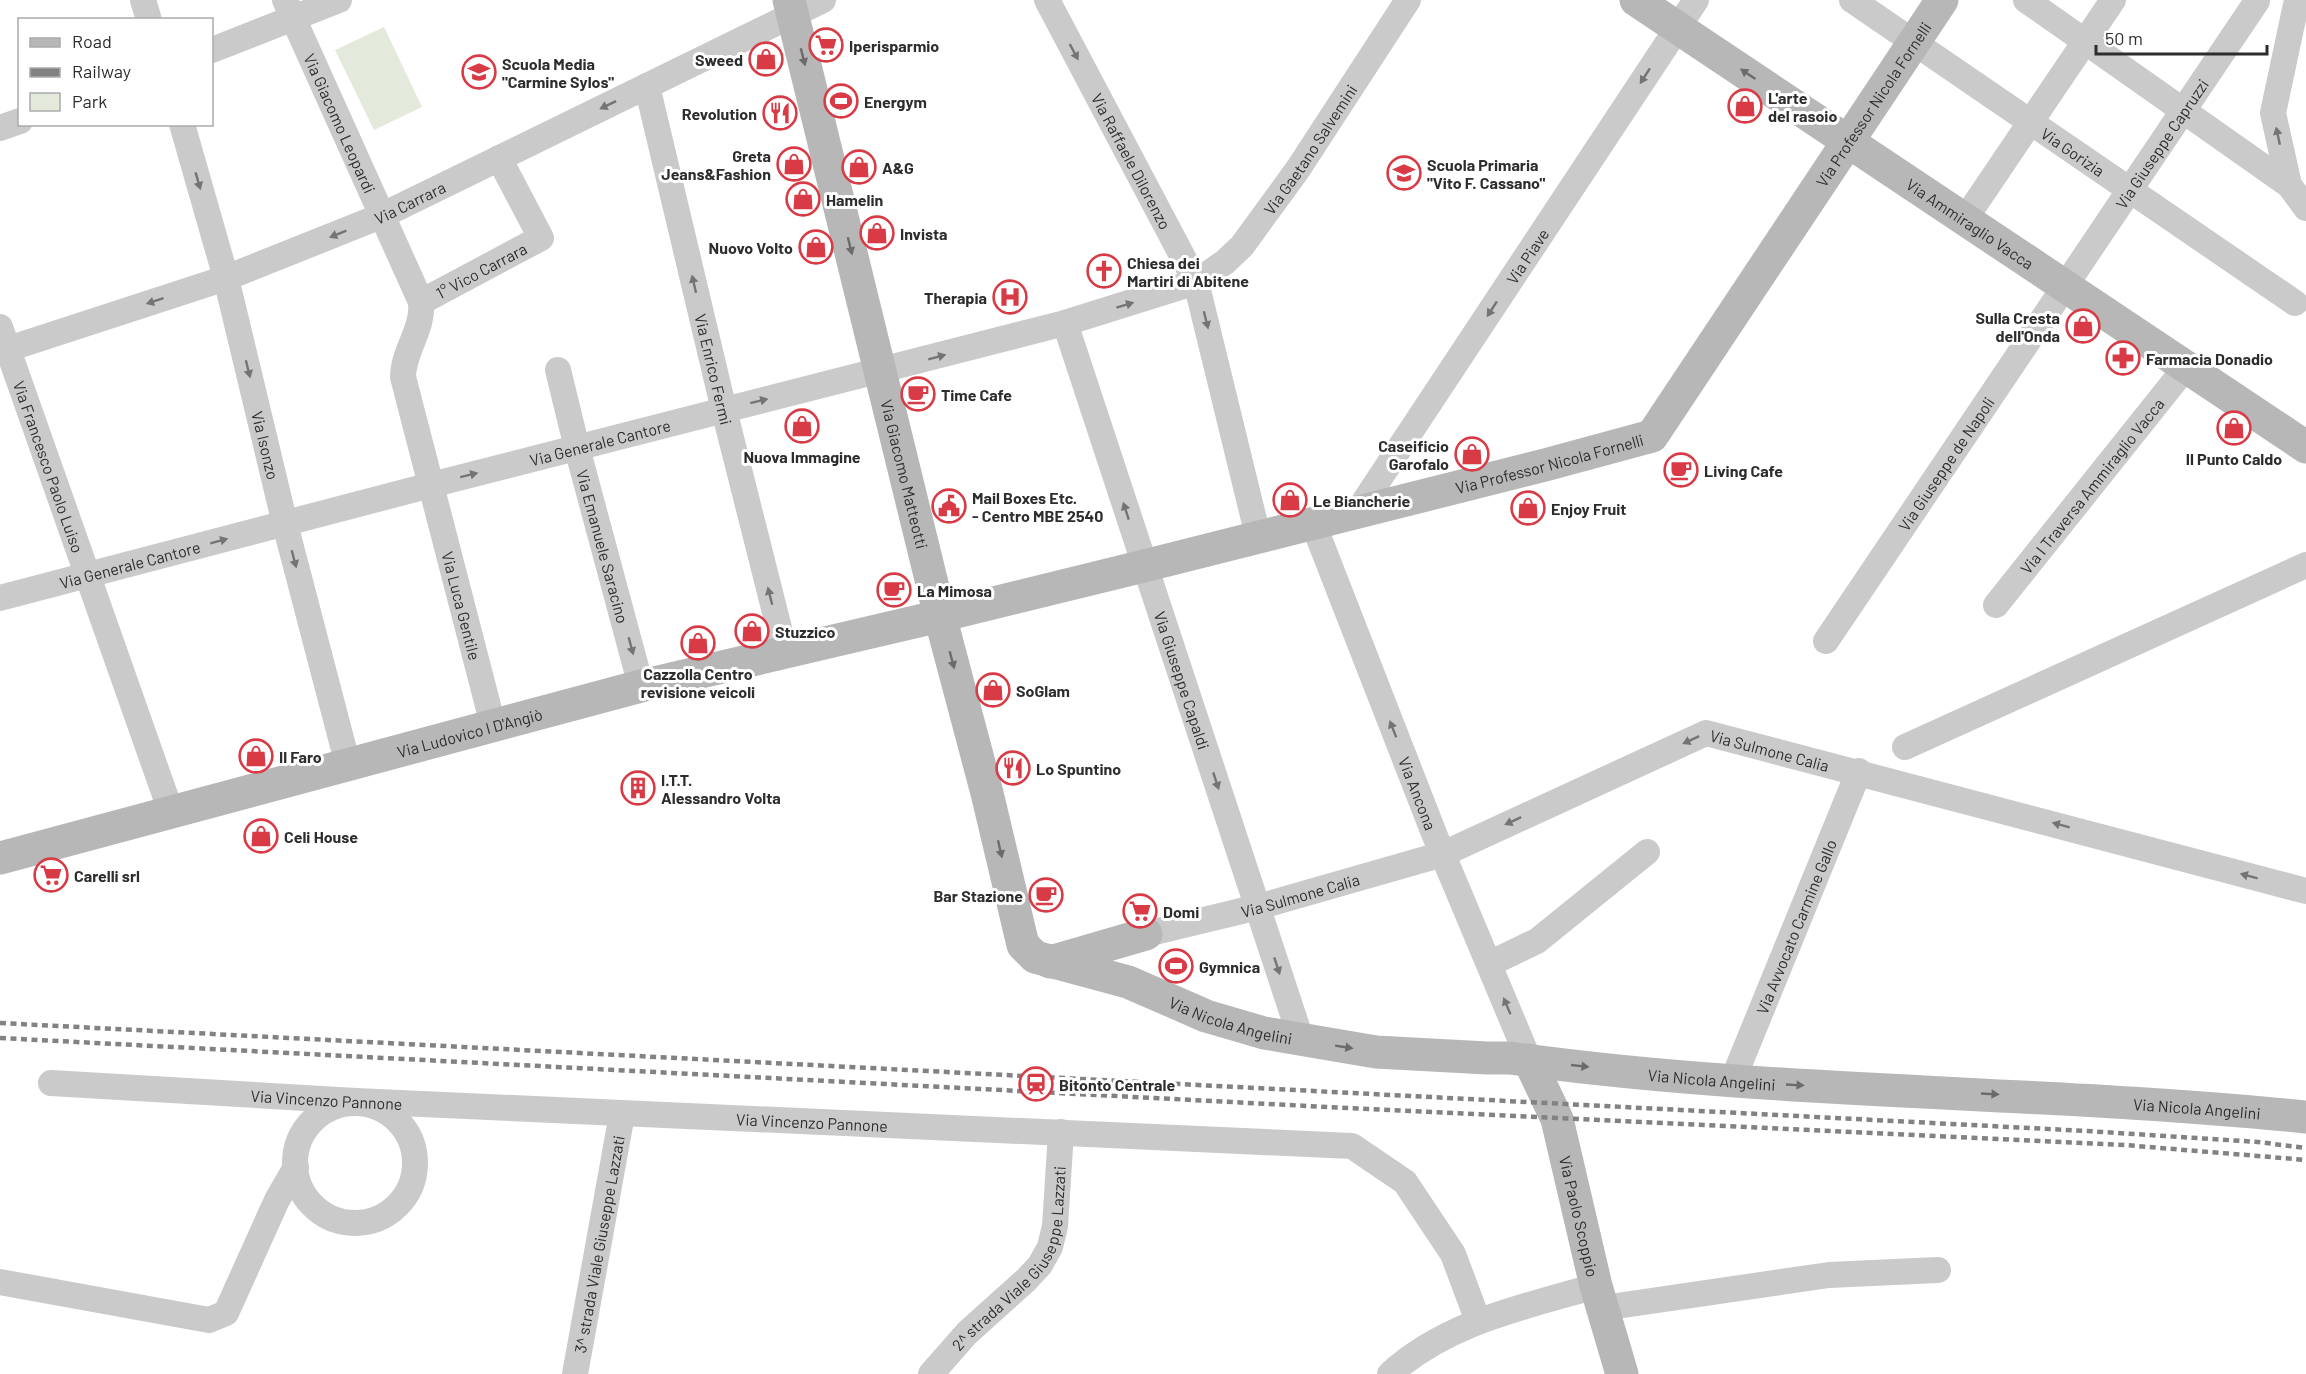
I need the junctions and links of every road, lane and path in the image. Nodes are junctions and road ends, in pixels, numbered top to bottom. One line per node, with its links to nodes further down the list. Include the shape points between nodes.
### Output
1 (142, 0): 16 (street)
2 (339, 0): 15 (street)
3 (823, 0): 14 (street, Via Carrara)
4 (1047, 0): 36 (street, Via Raffaele Dilorenzo, one-way to 36)
5 (1408, 0): 36 (street, Via Gaetano Salvemini, via 1298,169 1242,246)
6 (1636, 0): 18 (street, Via Ammiraglio Vacca)
7 (1696, 0): 18 (street, Via Piave)
8 (1852, 0): 20 (street, Via Gorizia)
9 (1942, 0): 20 (street, Via Professor Nicola Fornelli)
10 (2026, 0): 19 (street)
11 (2113, 0): 19 (street)
12 (2297, 0): 17 (street)
13 (2256, 1): 17 (street); 23 (street, Via Giuseppe Capruzzi)
14 (791, 7): 22 (street, Via Carrara); 44 (street, Via Giacomo Matteotti, one-way to 44)
15 (289, 10): 21 (street); 33 (street, Via Giacomo Leopardi)
16 (148, 18)
17 (2291, 26): 30 (street, one-way to 17, via 2273,113)
18 (1678, 27): 28 (street, Via Ammiraglio Vacca, one-way to 18); 49 (street, Via Piave, one-way to 49)
19 (2086, 41): 23 (street); 24 (street)
20 (1914, 42): 24 (street, Via Gorizia); 28 (street, Via Professor Nicola Fornelli)
21 (213, 49)
22 (647, 86): 29 (street, Via Carrara, one-way to 29); 45 (street, Via Enrico Fermi, one-way to 22)
23 (2183, 109): 30 (street); 31 (street, Via Giuseppe Capruzzi)
24 (2031, 121): 31 (street, Via Gorizia); 34 (street)
25 (18, 122): 27 (street)
26 (183, 126): 35 (street, Via Isonzo, one-way to 35)
27 (0, 128)
28 (1849, 142): 34 (street, Via Ammiraglio Vacca); 49 (street, Via Professor Nicola Fornelli, via 1652,436)
29 (499, 158): 33 (street, Via Carrara); 38 (street, 1° Vico Carrara, via 541,237)
30 (2289, 185): 32 (street)
31 (2131, 189): 37 (street, Via Giuseppe Capruzzi); 39 (street, Via Gorizia)
32 (2306, 208)
33 (381, 216): 35 (street, Via Carrara, one-way to 35); 38 (street, Via Giacomo Leopardi)
34 (1965, 219): 37 (street, Via Ammiraglio Vacca)
35 (226, 278): 41 (street, Via Carrara, one-way to 41); 51 (street, Via Isonzo, one-way to 51)
36 (1196, 282): 40 (street, Via Generale Cantore, one-way to 36); 52 (street, Via Raffaele Dilorenzo, one-way to 52)
37 (2065, 286): 42 (street, Via Ammiraglio Vacca); 59 (street, Via Giuseppe de Napoli)
38 (421, 302): 48 (street, via 422,312 403,377)
39 (2295, 303)
40 (1065, 323): 44 (street, Via Generale Cantore, one-way to 40); 54 (street, Via Giuseppe Capaldi, one-way to 40)
41 (5, 348): 55 (street, Via Francesco Paolo Luiso)
42 (2186, 367): 46 (street, Via Ammiraglio Vacca); 57 (street, Via I Traversa Ammiraglio Vacca)
43 (558, 370): 47 (street, Via Emanuele Saracino)
44 (880, 371): 45 (street, Via Generale Cantore, one-way to 44); 58 (street, Via Giacomo Matteotti)
45 (724, 410): 47 (street, Via Generale Cantore); 60 (street, Via Enrico Fermi, one-way to 45)
46 (2306, 447)
47 (577, 448): 48 (street, Via Generale Cantore, one-way to 47); 61 (street, Via Emanuele Saracino, one-way to 61)
48 (432, 485): 51 (street, Via Generale Cantore); 62 (street, Via Luca Gentile)
49 (1358, 511): 50 (street, Via Professor Nicola Fornelli)
50 (1312, 523): 52 (street, Via Professor Nicola Fornelli); 68 (street, Via Ancona, one-way to 50)
51 (285, 524): 55 (street, Via Generale Cantore, one-way to 51); 64 (street, Via Isonzo, one-way to 64)
52 (1258, 536): 54 (street, Via Professor Nicola Fornelli)
53 (2306, 565): 63 (street)
54 (1144, 566): 58 (street, Via Professor Nicola Fornelli); 71 (street, Via Giuseppe Capaldi, one-way to 71)
55 (88, 575): 56 (street, Via Generale Cantore); 66 (street, Via Francesco Paolo Luiso)
56 (0, 598)
57 (1996, 605)
58 (940, 616): 60 (street, Via Ludovico I D'Angiò); 73 (street, Via Giacomo Matteotti, one-way to 73, via 987,793)
59 (1826, 641)
60 (785, 652): 61 (street, Via Ludovico I D'Angiò)
61 (641, 686): 62 (street, Via Ludovico I D'Angiò)
62 (493, 725): 64 (street, Via Ludovico I D'Angiò)
63 (1905, 747)
64 (348, 765): 66 (street, Via Ludovico I D'Angiò)
65 (1859, 771): 68 (street, Via Sulmone Calia, one-way to 68, via 1706,732); 70 (street, Via Sulmone Calia, one-way to 65); 78 (street, Via Avvocato Carmine Gallo)
66 (171, 812): 69 (street, Via Ludovico I D'Angiò)
67 (1647, 852): 74 (street, via 1537,941)
68 (1443, 854): 71 (street, Via Sulmone Calia); 74 (street, Via Ancona)
69 (0, 858)
70 (2306, 891)
71 (1258, 907): 72 (street, Via Sulmone Calia); 76 (street, Via Giuseppe Capaldi, one-way to 76)
72 (1146, 934): 73 (street); 75 (street)
73 (1036, 954): 75 (street, Via Nicola Angelini)
74 (1489, 964): 77 (street, Via Ancona, one-way to 74)
75 (1128, 982): 76 (street, Via Nicola Angelini, via 1234,1026)
76 (1300, 1039): 77 (street, Via Nicola Angelini, one-way to 77, via 1376,1052)
77 (1529, 1060): 78 (street, Via Nicola Angelini, one-way to 78); 87 (street, Via Paolo Scoppio, via 1557,1119)
78 (1732, 1082): 82 (street, Via Nicola Angelini, one-way to 82, via 2029,1096)
79 (51, 1083): 80 (street, Via Vincenzo Pannone)
80 (356, 1101): 81 (street, Via Vincenzo Pannone); 84 (street, via 317,1116 297,1148); 84 (street, via 376,1106 394,1117 407,1132 415,1172 408,1192 395,1208 380,1218 361,1222 342,1221 324,1214 300,1186)
81 (622, 1114): 83 (street, Via Vincenzo Pannone); 89 (street, 3^ strada Viale Giuseppe Lazzati)
82 (2306, 1117)
83 (1061, 1132): 88 (street, Via Vincenzo Pannone, via 1352,1146 1405,1182 1453,1254); 90 (street, 2^ strada Viale Giuseppe Lazzati, via 1050,1247 1026,1280 967,1333)
84 (296, 1167): 86 (street, via 226,1313 209,1320)
85 (1938, 1270): 87 (street, via 1829,1275)
86 (1, 1285)
87 (1599, 1297): 88 (street); 92 (street, Via Paolo Scoppio)
88 (1478, 1321): 91 (street, via 1410,1356)
89 (574, 1374)
90 (931, 1374)
91 (1390, 1374)
92 (1622, 1374)

